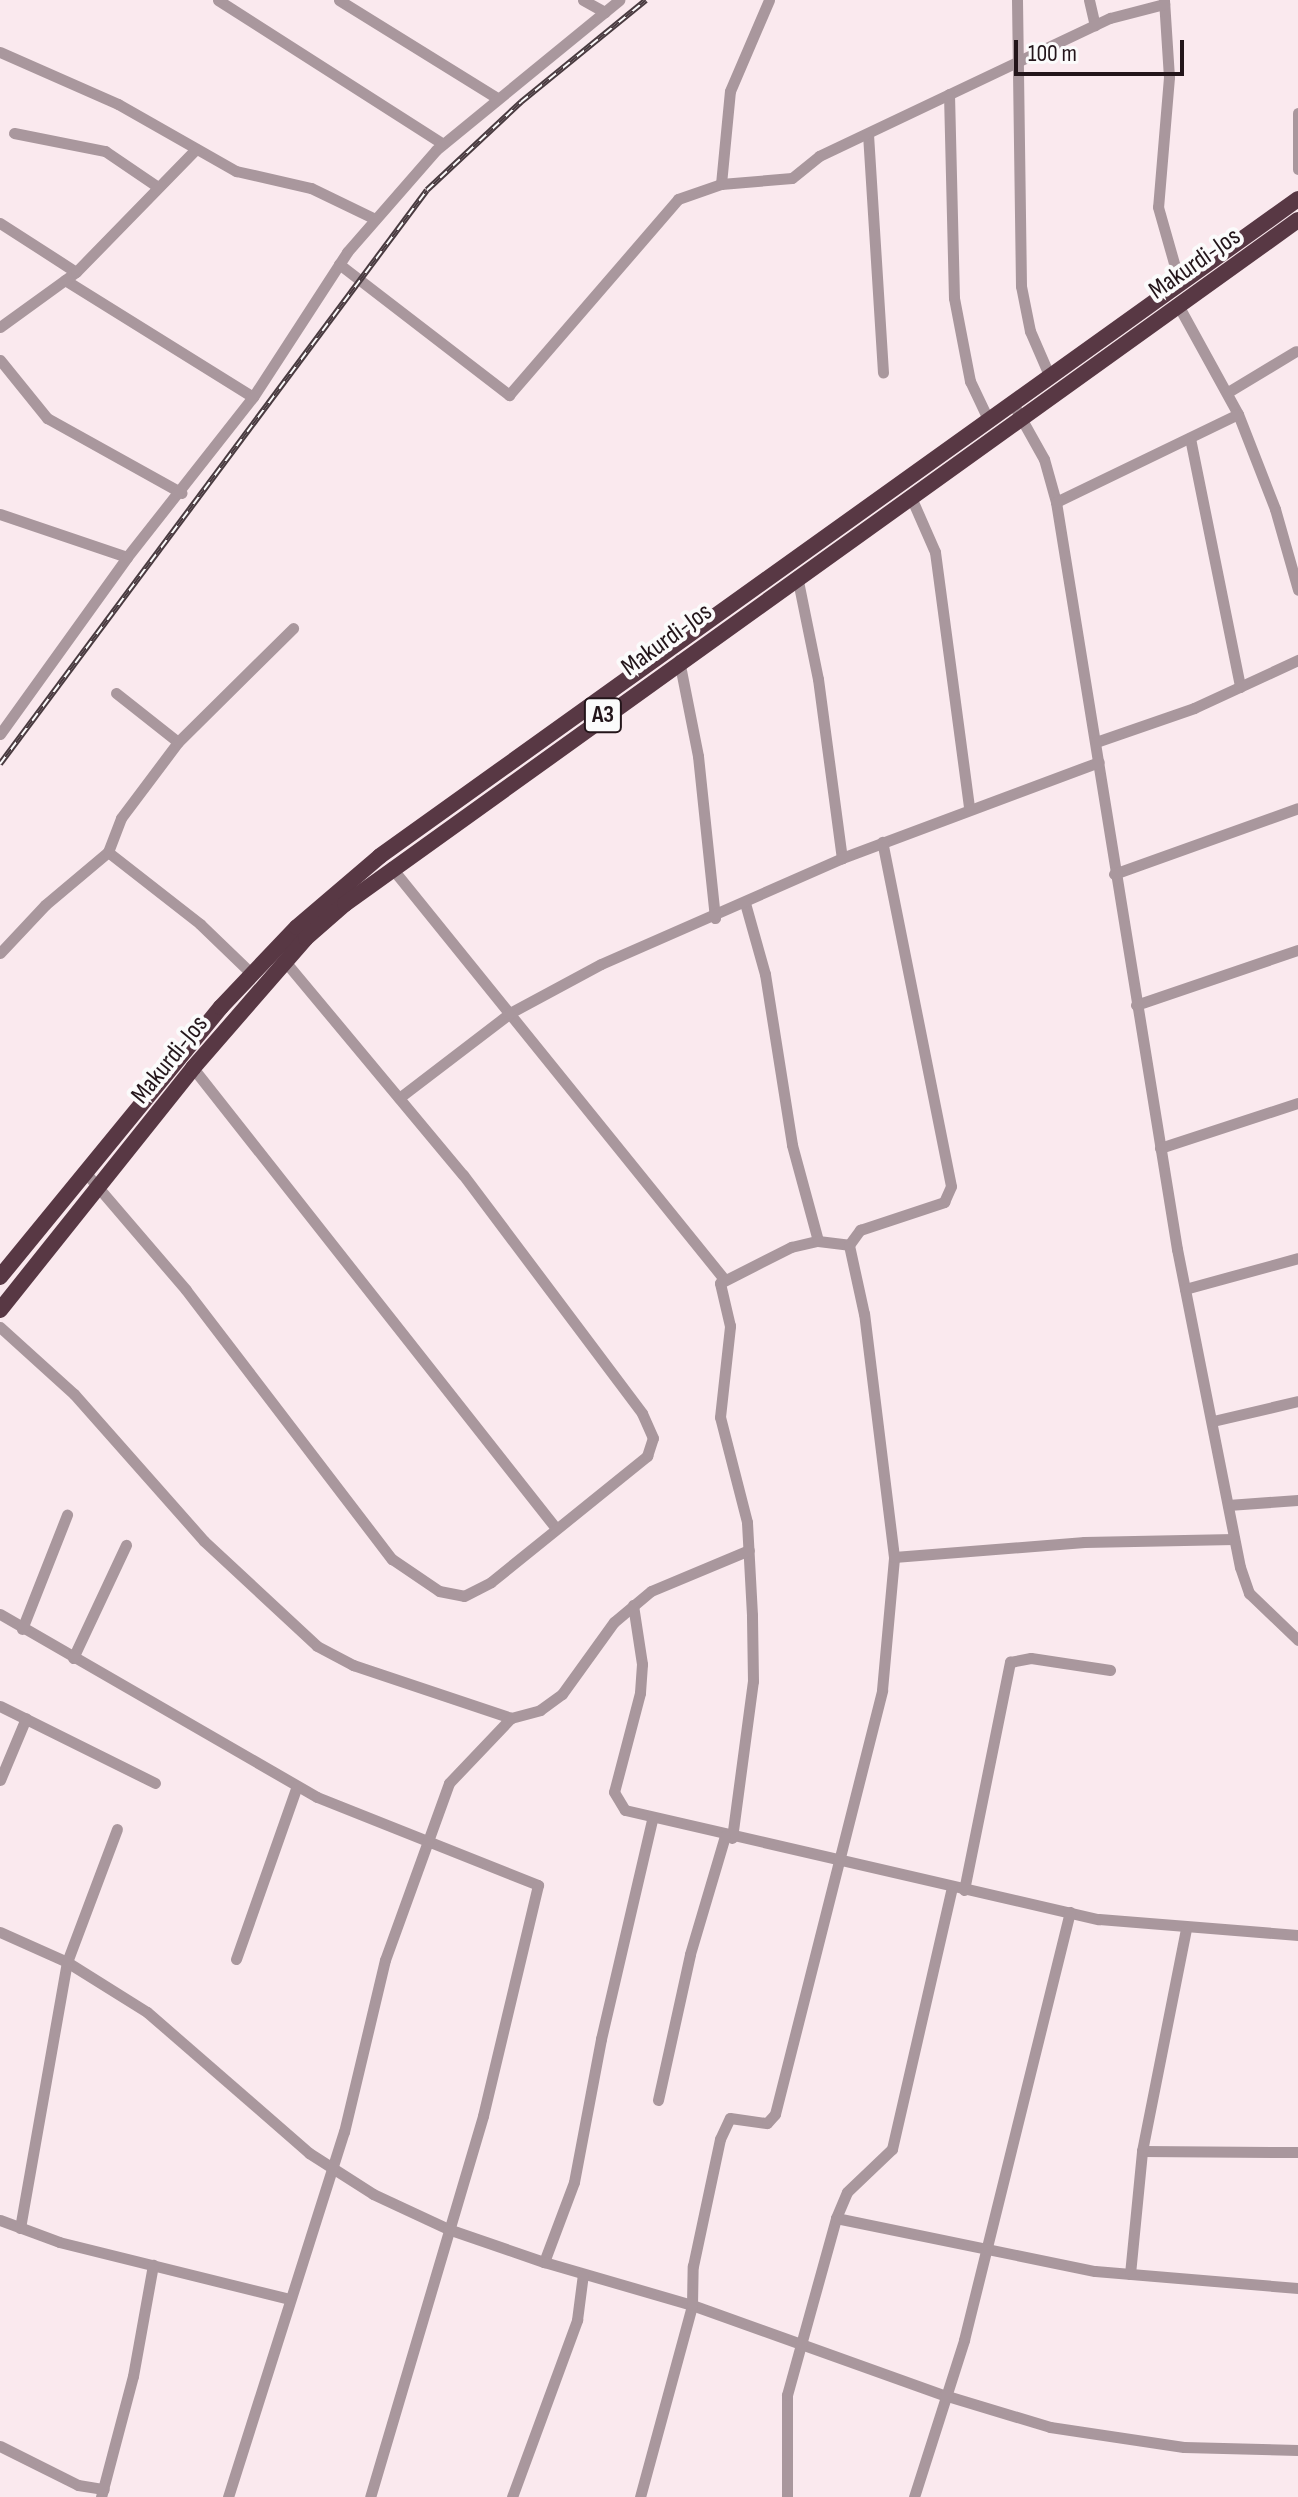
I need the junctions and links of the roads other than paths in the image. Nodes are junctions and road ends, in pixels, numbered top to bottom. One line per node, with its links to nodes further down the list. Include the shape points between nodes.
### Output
1 (218, 0): 18 (street)
2 (339, 0): 14 (street)
3 (583, 0): 9 (street)
4 (619, 0): 9 (street)
5 (769, 0): 21 (street, via 730,91)
6 (1017, 0): 12 (street)
7 (1089, 0): 10 (street)
8 (1164, 2): 10 (street); 30 (street, via 1169,77 1158,207)
9 (605, 12): 14 (street)
10 (1095, 25): 12 (street)
11 (0, 52): 19 (street, via 118,104)
12 (1019, 63): 13 (street); 36 (street, via 1021,286 1030,331)
13 (949, 94): 17 (street); 42 (street, via 954,298 970,381)
14 (497, 98): 18 (street)
15 (1298, 113): 20 (street)
16 (14, 133): 22 (street, via 105,151)
17 (868, 134): 21 (street, via 819,156 792,178); 35 (street)
18 (443, 144): 24 (street)
19 (196, 149): 22 (street); 24 (street, via 236,171 340,199)
20 (1298, 169)
21 (721, 184): 27 (street, via 678,199 509,395)
22 (158, 187): 28 (street)
23 (1298, 199): 30 (highway, Makurdi-Jos / A3)
24 (375, 219): 27 (street)
25 (1298, 220): 31 (highway, Makurdi-Jos / A3)
26 (0, 223): 28 (street)
27 (339, 264): 38 (street)
28 (76, 272): 29 (street)
29 (65, 280): 32 (street); 38 (street)
30 (1180, 284): 36 (highway, Makurdi-Jos / A3)
31 (1178, 305): 37 (street); 41 (highway, Makurdi-Jos / A3)
32 (0, 327)
33 (1297, 352): 37 (street)
34 (0, 360): 44 (street, via 47,418)
35 (883, 373)
36 (1049, 375): 39 (highway, Makurdi-Jos / A3)
37 (1228, 392): 40 (street)
38 (253, 397): 44 (street)
39 (1012, 402): 41 (street); 42 (highway, Makurdi-Jos / A3)
40 (1238, 414): 43 (street); 50 (street, via 1275,509)
41 (1022, 418): 45 (highway, Makurdi-Jos / A3); 46 (street, via 1044,459)
42 (988, 419): 72 (highway, Makurdi-Jos / A3, via 380,856)
43 (1190, 438): 46 (street); 54 (street)
44 (182, 493): 48 (street)
45 (910, 495): 49 (highway, Makurdi-Jos / A3); 60 (street, via 935,552)
46 (1056, 502): 58 (street)
47 (0, 514): 48 (street)
48 (127, 557): 56 (street)
49 (797, 576): 52 (highway, Makurdi-Jos / A3); 64 (street, via 818,679)
50 (1298, 590)
51 (293, 628): 57 (street)
52 (679, 660): 65 (highway, Makurdi-Jos / A3); 68 (street, via 698,756)
53 (1298, 660): 54 (street)
54 (1240, 687): 58 (street)
55 (116, 693): 57 (street)
56 (0, 734)
57 (178, 742): 63 (street, via 121,818)
58 (1096, 742): 59 (street)
59 (1099, 762): 60 (street); 66 (street)
60 (969, 808): 62 (street)
61 (1298, 808): 66 (street)
62 (882, 842): 64 (street); 82 (street, via 951,1186 944,1202 860,1230)
63 (108, 852): 70 (street, via 45,905); 72 (street, via 200,924)
64 (842, 858): 67 (street)
65 (391, 867): 71 (highway, Makurdi-Jos / A3); 74 (street)
66 (1114, 874): 73 (street)
67 (745, 903): 68 (street); 81 (street, via 765,974 792,1145)
68 (715, 918): 74 (street, via 601,964)
69 (1298, 950): 73 (street)
70 (0, 953)
71 (285, 961): 75 (highway, Makurdi-Jos / A3); 76 (street)
72 (252, 974): 79 (highway, Makurdi-Jos / A3)
73 (1136, 1005): 78 (street)
74 (510, 1013): 76 (street); 85 (street)
75 (193, 1068): 80 (highway, Makurdi-Jos / A3); 94 (street)
76 (399, 1098): 94 (street, via 651,1427 647,1456)
77 (1298, 1103): 78 (street)
78 (1160, 1148): 86 (street)
79 (85, 1172): 80 (street); 84 (highway, Makurdi-Jos / A3)
80 (99, 1186): 87 (highway, Makurdi-Jos / A3); 94 (street, via 186,1290 392,1559 439,1591 464,1596 491,1582)
81 (818, 1241): 82 (street); 85 (street)
82 (849, 1245): 98 (street, via 864,1314)
83 (1298, 1258): 86 (street)
84 (0, 1277)
85 (724, 1279): 97 (street, via 720,1290 730,1326 720,1417 747,1522)
86 (1185, 1289): 90 (street)
87 (0, 1310)
88 (0, 1327): 109 (street, via 74,1394 204,1541 317,1646 353,1665)
89 (1298, 1401): 90 (street)
90 (1213, 1421): 92 (street)
91 (1298, 1500): 92 (street)
92 (1228, 1505): 95 (street)
93 (67, 1515): 102 (street)
94 (555, 1527)
95 (1234, 1539): 98 (street, via 1069,1543); 104 (street, via 1249,1593)
96 (126, 1545): 105 (street)
97 (749, 1550): 99 (street, via 663,1586); 115 (street, via 753,1681)
98 (894, 1557): 117 (street, via 882,1690)
99 (633, 1605): 101 (street); 103 (street)
100 (0, 1614): 102 (street)
101 (614, 1622): 103 (street); 109 (street, via 562,1694 540,1710)
102 (22, 1629): 105 (street)
103 (636, 1635): 113 (street, via 642,1664 639,1702 614,1792 625,1810)
104 (1298, 1640)
105 (73, 1658): 112 (street)
106 (1110, 1670): 119 (street, via 1031,1658 1010,1662)
107 (0, 1706): 108 (street)
108 (26, 1718): 110 (street); 111 (street)
109 (511, 1718): 116 (street, via 449,1783)
110 (0, 1780)
111 (155, 1783)
112 (297, 1786): 116 (street); 124 (street)
113 (652, 1819): 115 (street); 135 (street, via 574,2182)
114 (117, 1829): 125 (street)
115 (728, 1837): 117 (street); 126 (street, via 690,1954)
116 (424, 1841): 129 (street, via 385,1960); 133 (street, via 538,1885 513,2004)
117 (837, 1862): 118 (street); 141 (street, via 775,2114 767,2123 732,2117 720,2139 693,2266)
118 (952, 1887): 119 (street); 130 (street, via 892,2149 847,2192)
119 (964, 1890): 120 (street)
120 (1070, 1912): 121 (street); 134 (street)
121 (1186, 1928): 123 (street); 127 (street)
122 (0, 1932): 125 (street)
123 (1298, 1935)
124 (236, 1959)
125 (67, 1962): 129 (street, via 147,2012); 132 (street)
126 (658, 2100)
127 (1142, 2151): 128 (street); 138 (street)
128 (1298, 2152)
129 (332, 2167): 133 (street); 140 (street)
130 (836, 2218): 134 (street); 142 (street)
131 (0, 2220): 132 (street)
132 (20, 2228): 136 (street)
133 (448, 2229): 135 (street); 150 (street)
134 (988, 2248): 138 (street); 143 (street)
135 (544, 2262): 137 (street)
136 (153, 2265): 140 (street); 147 (street, via 133,2376)
137 (583, 2274): 141 (street); 151 (street, via 577,2320)
138 (1130, 2274): 139 (street)
139 (1298, 2288)
140 (289, 2299): 149 (street)
141 (692, 2305): 142 (street); 152 (street)
142 (802, 2342): 143 (street); 153 (street, via 787,2395)
143 (944, 2395): 145 (street, via 1106,2437 1184,2447); 154 (street)
144 (0, 2446): 146 (street)
145 (1298, 2450)
146 (78, 2485): 147 (street); 148 (street)
147 (102, 2493)
148 (87, 2497)
149 (228, 2497)
150 (370, 2497)
151 (512, 2497)
152 (640, 2497)
153 (787, 2497)
154 (914, 2497)

